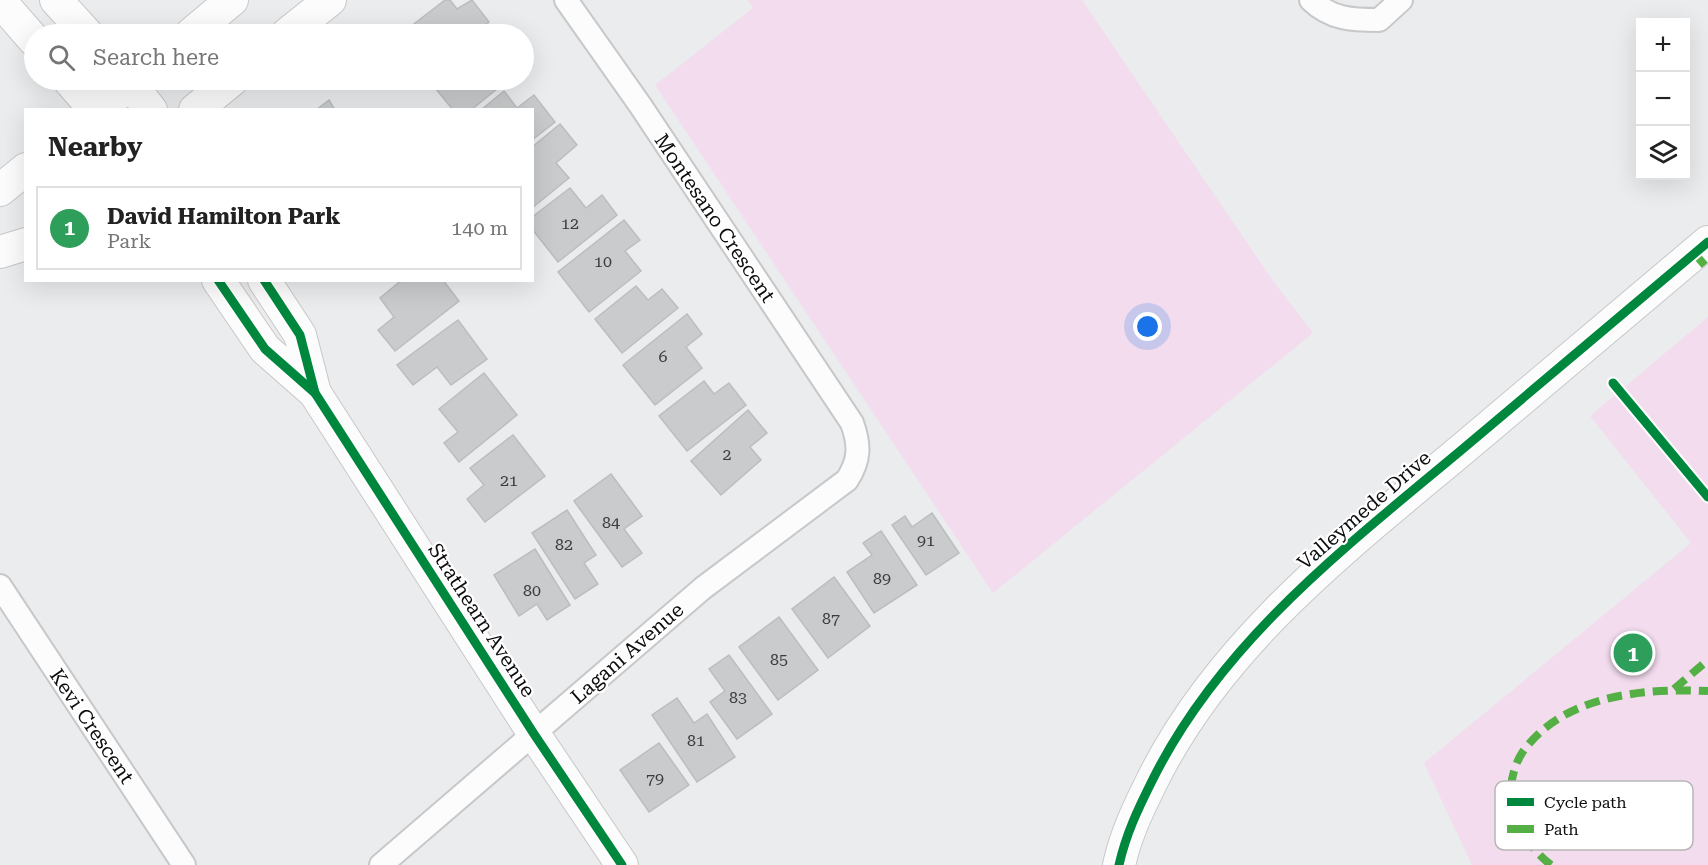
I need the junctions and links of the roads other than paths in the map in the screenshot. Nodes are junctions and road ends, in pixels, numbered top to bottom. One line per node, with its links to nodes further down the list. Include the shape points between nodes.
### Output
1 (57, 0): 8 (street)
2 (232, 0): 9 (street)
3 (330, 0): 10 (street)
4 (566, 0): 28 (street, Montesano Crescent, via 660,134 852,423)
5 (1311, 0): 6 (street, via 1332,16 1378,20)
6 (1401, 0)
7 (0, 1): 11 (street)
8 (78, 24)
9 (203, 24)
10 (300, 24)
11 (24, 29)
12 (78, 90): 16 (street)
13 (120, 90): 17 (street)
14 (137, 90): 18 (street)
15 (220, 90): 19 (street)
16 (95, 108)
17 (99, 108)
18 (150, 108)
19 (197, 108)
20 (24, 171): 21 (street)
21 (0, 190)
22 (1708, 242): 34 (street, Valleymede Drive, via 1341,551 1275,614 1214,679 1171,742 1126,833)
23 (24, 245): 24 (street)
24 (0, 252)
25 (219, 282): 27 (street, Strathearn Avenue, via 265,349)
26 (265, 282): 27 (street, Strathearn Avenue, via 300,334)
27 (315, 393): 30 (street, Strathearn Avenue)
28 (858, 439): 30 (street, Lagani Avenue, via 856,467 847,480 703,588)
29 (0, 586): 31 (street, Kevi Crescent)
30 (534, 734): 32 (street, Lagani Avenue); 33 (street, Strathearn Avenue)
31 (184, 865)
32 (381, 865)
33 (622, 865)
34 (1119, 865)

